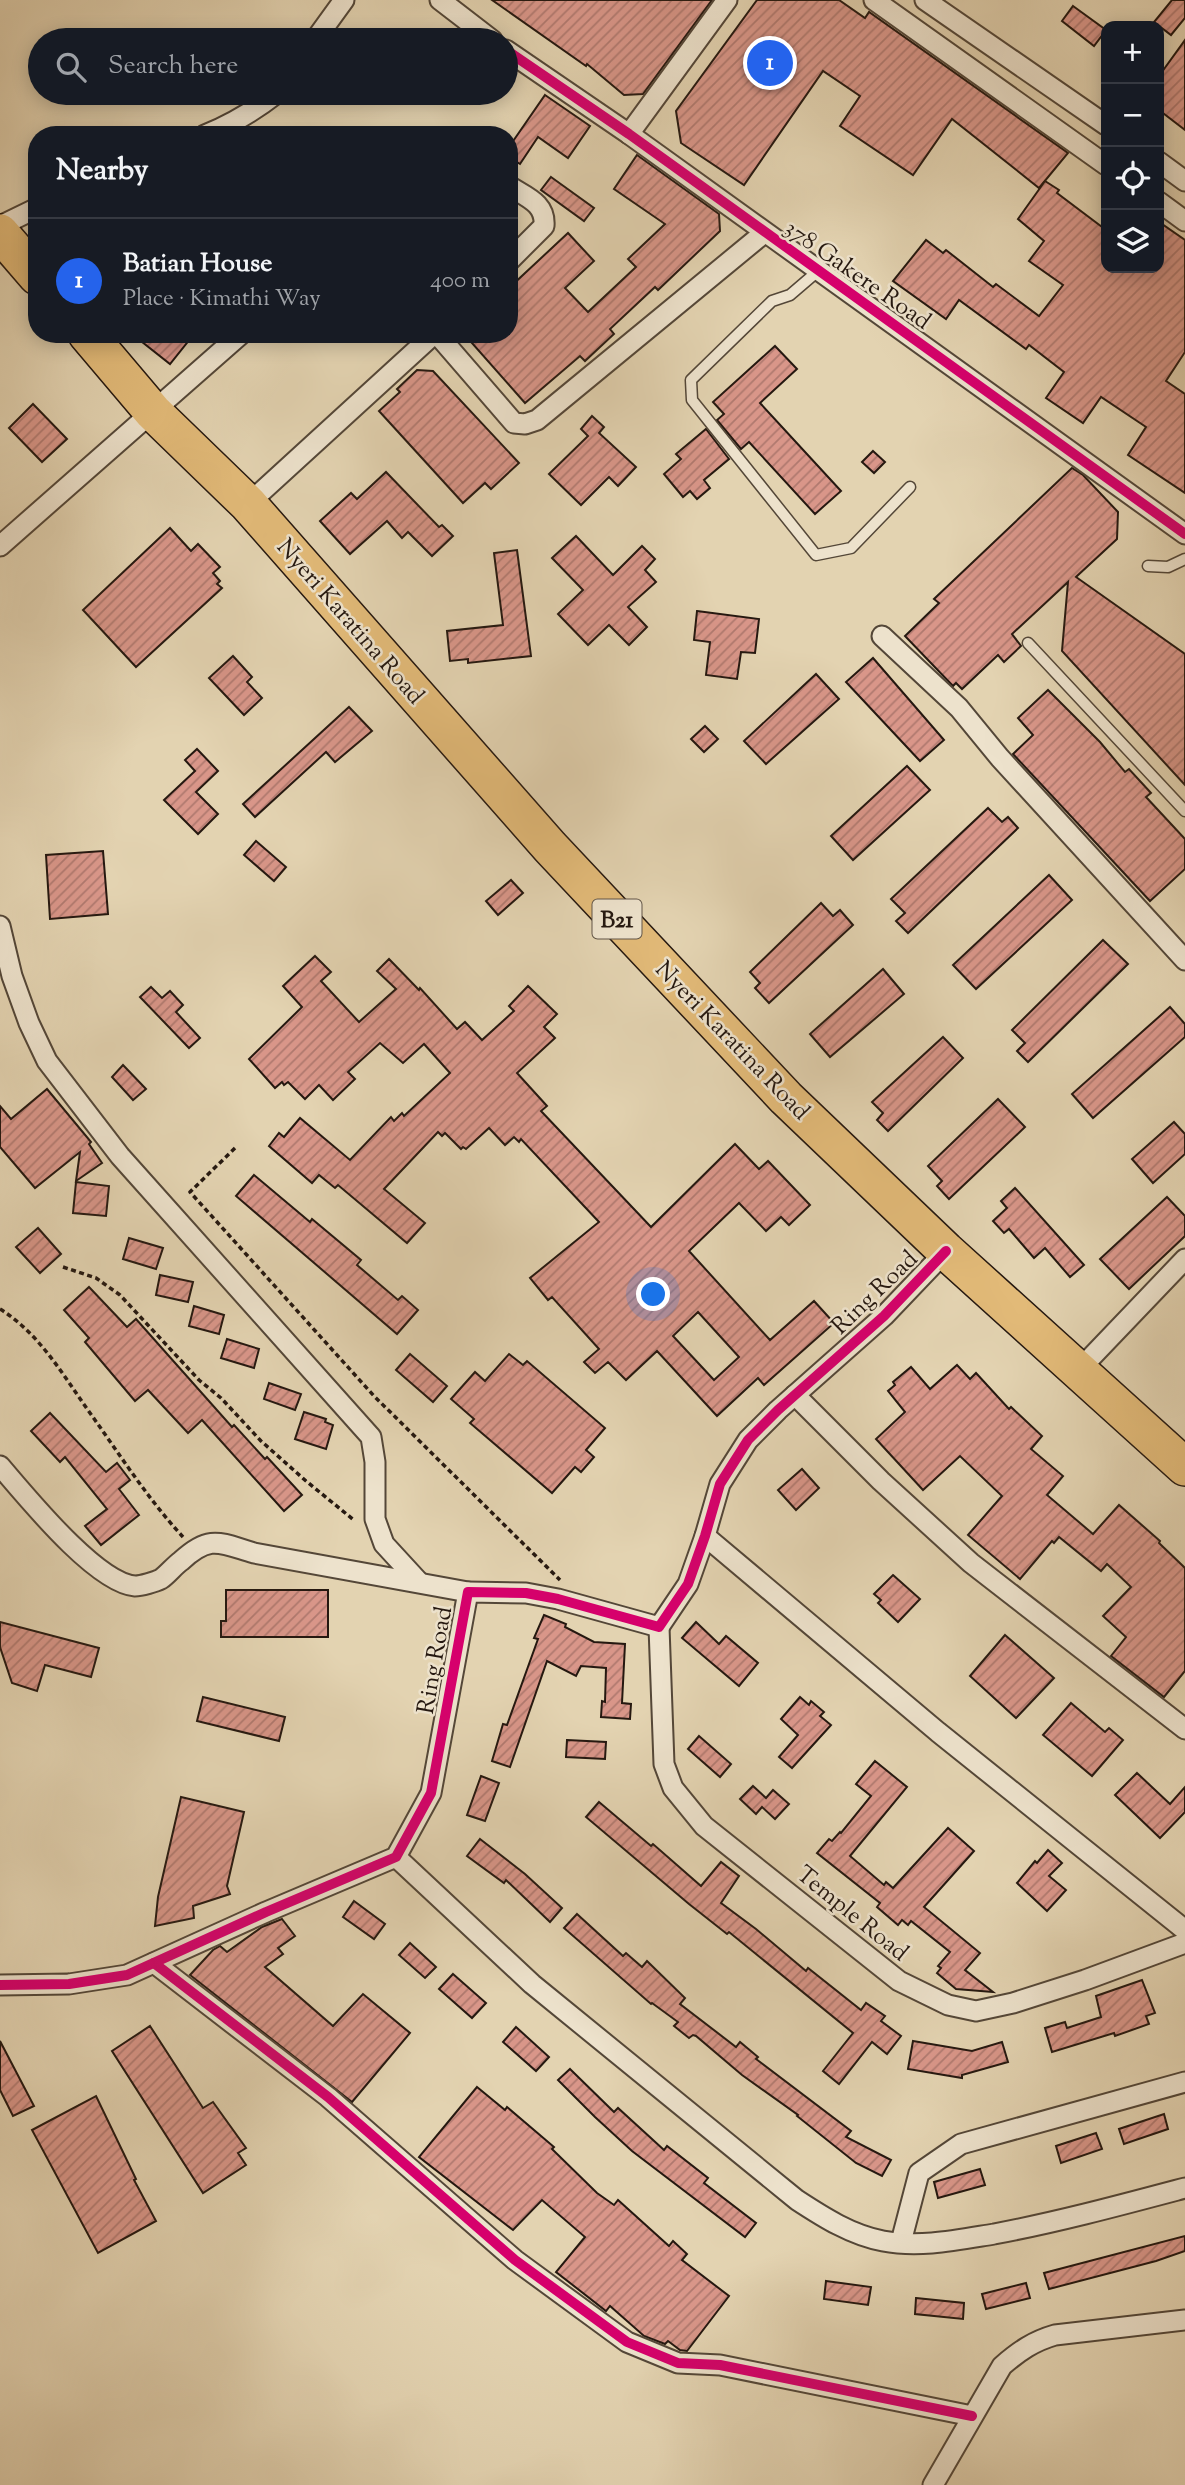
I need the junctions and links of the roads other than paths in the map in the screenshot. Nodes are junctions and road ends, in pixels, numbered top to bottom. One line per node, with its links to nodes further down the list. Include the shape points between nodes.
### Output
1 (344, 0): 6 (street)
2 (440, 0): 7 (street)
3 (727, 0): 12 (street)
4 (873, 0): 13 (street)
5 (925, 0): 10 (street)
6 (324, 28)
7 (476, 28)
8 (518, 58): 12 (street, 378 Gakere Road)
9 (262, 105): 11 (street)
10 (1101, 122)
11 (226, 126)
12 (629, 134): 22 (street, 378 Gakere Road)
13 (1101, 161)
14 (1164, 166): 15 (street)
15 (1185, 181)
16 (518, 192): 23 (street, via 542,208 545,217 544,226)
17 (1164, 206): 19 (street)
18 (28, 212): 20 (street)
19 (1185, 221)
20 (0, 226)
21 (0, 233): 24 (highway)
22 (764, 233): 25 (street, 378 Gakere Road); 29 (street, via 537,420 525,425 514,423)
23 (518, 252)
24 (28, 266)
25 (818, 271): 31 (lane, via 790,295 772,301 691,380 692,400 816,555 851,548); 33 (street, 378 Gakere Road)
26 (95, 343): 30 (highway, Nyeri Karatina Road / B21)
27 (231, 343): 30 (street)
28 (425, 343): 32 (street)
29 (443, 343)
30 (153, 412): 32 (highway, Nyeri Karatina Road / B21); 34 (street)
31 (910, 487)
32 (248, 504): 42 (highway, Nyeri Karatina Road / B21, via 578,877 786,1098)
33 (1185, 534)
34 (0, 546)
35 (1185, 559): 36 (lane, via 1168,567)
36 (1148, 566)
37 (883, 636): 41 (street, via 959,708)
38 (1028, 643): 39 (lane)
39 (1185, 811)
40 (0, 926): 49 (street, via 12,976 47,1061 120,1156 370,1437 375,1519 384,1544)
41 (1185, 960)
42 (946, 1251): 44 (highway, Nyeri Karatina Road / B21); 45 (street, Ring Road, via 884,1315)
43 (1185, 1259): 44 (street)
44 (1079, 1370): 47 (highway, Nyeri Karatina Road / B21)
45 (795, 1395): 48 (street, Ring Road, via 748,1440 720,1484); 52 (street, via 971,1563)
46 (0, 1466): 49 (street, via 60,1535 114,1578 136,1586 160,1580 194,1549 209,1542)
47 (1185, 1467)
48 (705, 1536): 51 (street, Ring Road, via 688,1584); 54 (street, via 938,1732)
49 (418, 1581): 50 (street)
50 (468, 1592): 51 (street, Ring Road, via 526,1593); 53 (street, Ring Road, via 431,1793)
51 (659, 1627): 55 (street, Temple Road, via 664,1764 673,1788 704,1826 899,1982 975,2011 1085,1980)
52 (1185, 1729)
53 (396, 1857): 56 (street); 60 (street, via 533,1984 797,2200 859,2234)
54 (1185, 1930)
55 (1185, 1943)
56 (154, 1963): 57 (street, via 127,1975 69,1984); 62 (street, via 328,2097 515,2260 626,2342 678,2363 720,2365)
57 (0, 1985)
58 (1185, 2082): 60 (street, via 961,2144 919,2173)
59 (1185, 2188): 60 (street, via 1051,2223 938,2244)
60 (901, 2242)
61 (1185, 2320): 62 (street, via 1036,2340 1002,2366)
62 (972, 2416): 63 (street)
63 (933, 2485)

